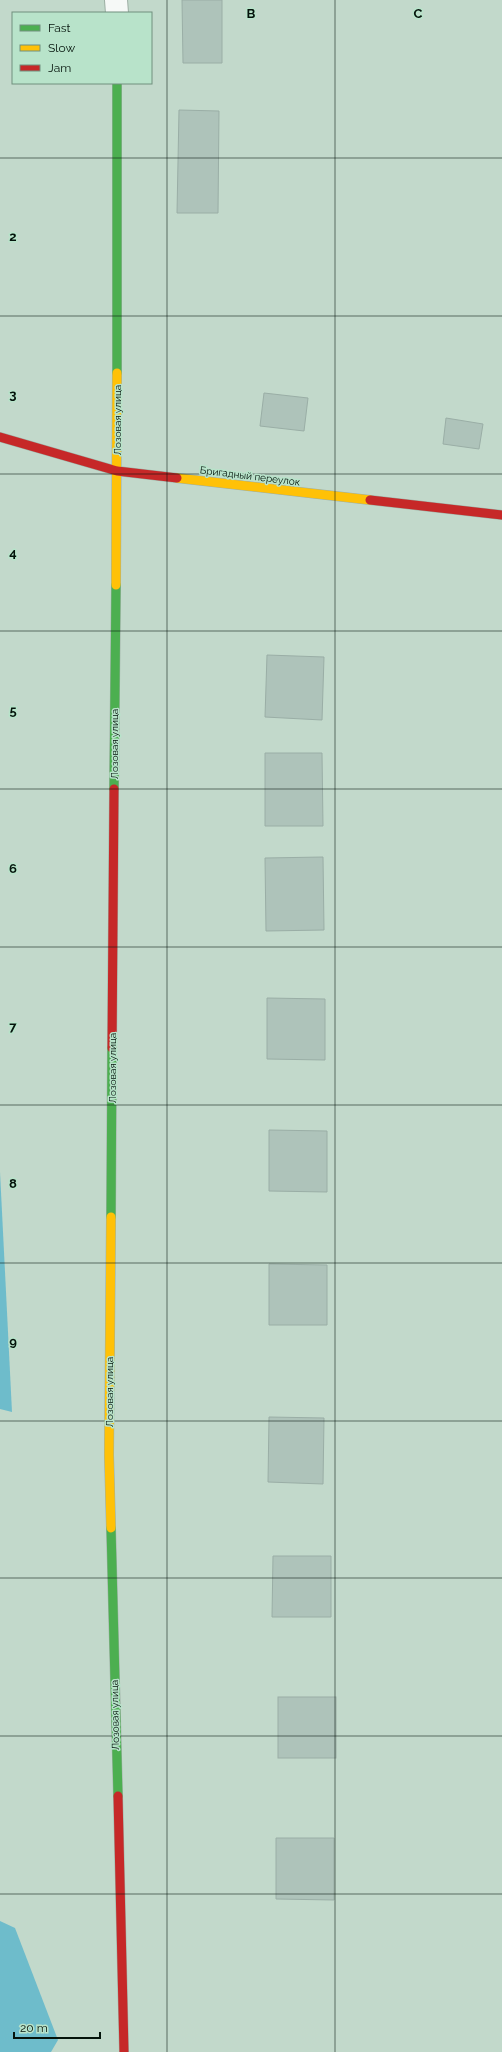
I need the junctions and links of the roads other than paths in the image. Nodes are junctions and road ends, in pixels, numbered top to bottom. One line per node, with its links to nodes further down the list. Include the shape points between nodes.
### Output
1 (116, 0): 2 (street)
2 (117, 12)
3 (117, 84): 5 (street, Лозовая улица)
4 (0, 437): 5 (street, Бригадный переулок)
5 (117, 471): 6 (street, Бригадный переулок); 7 (street, Лозовая улица, via 109,1455)
6 (502, 515)
7 (124, 2052)

